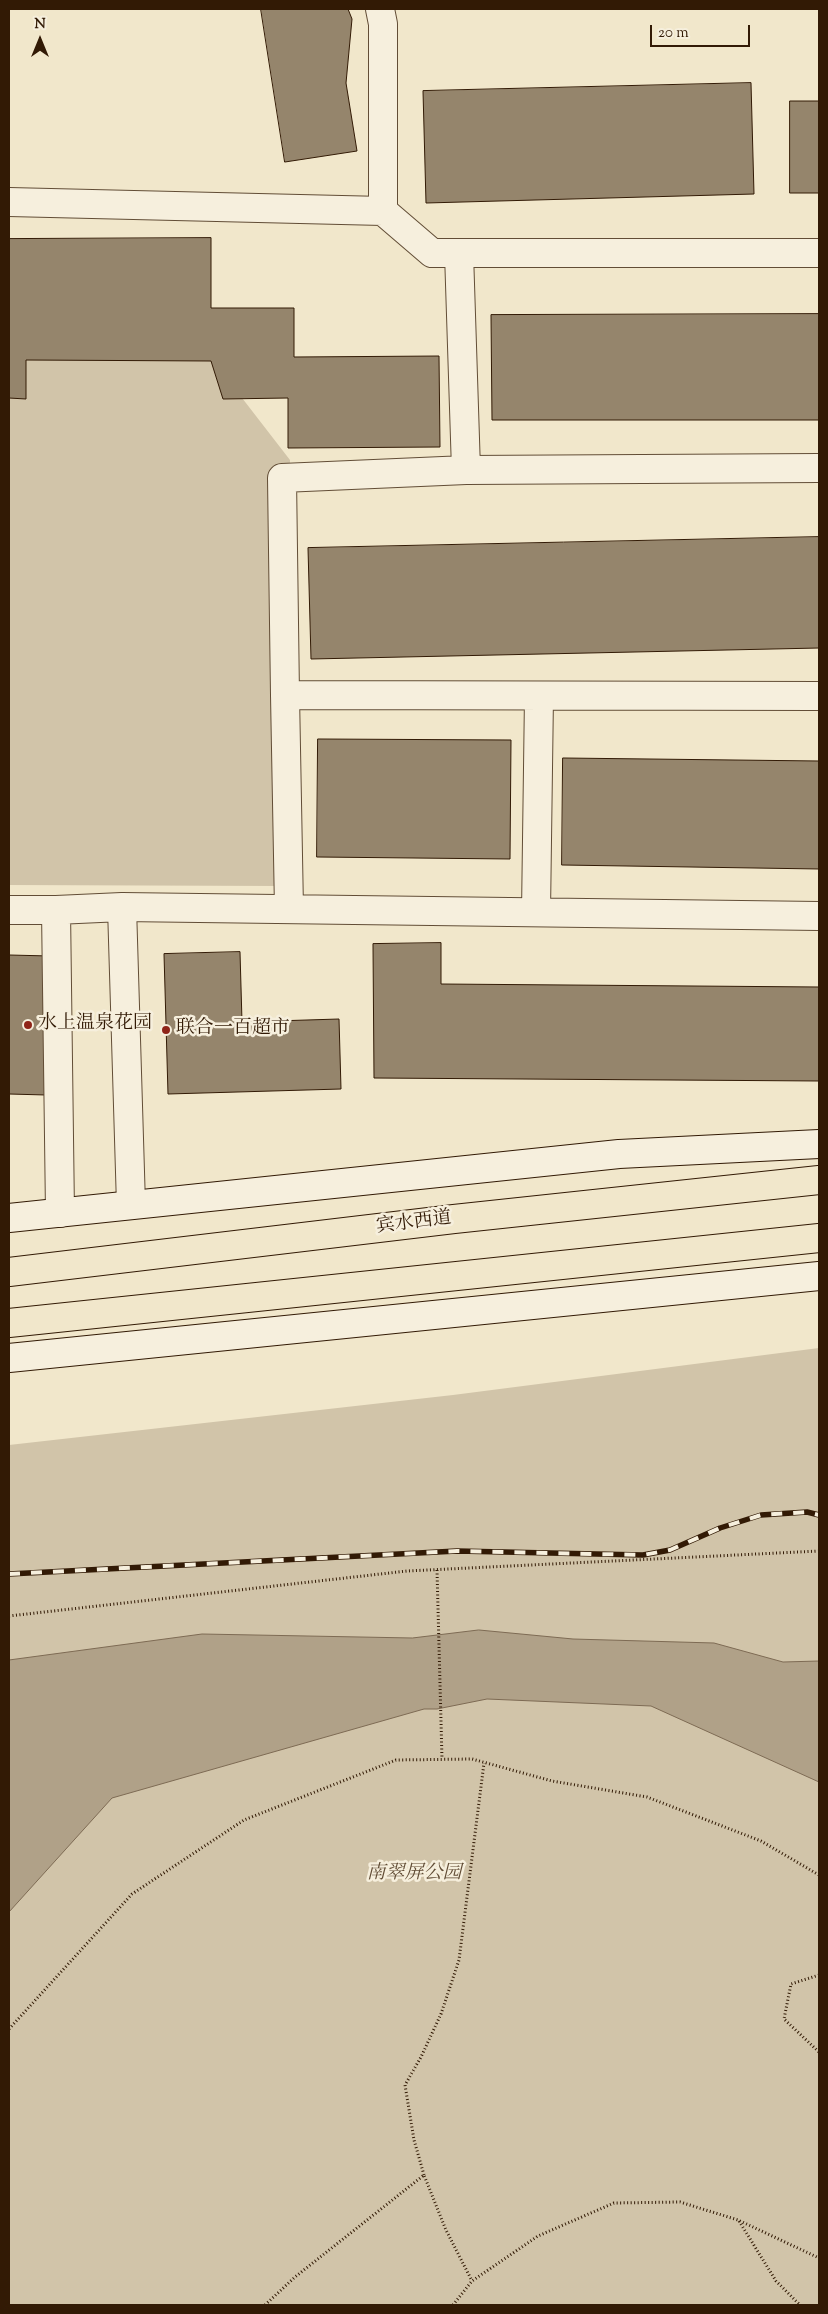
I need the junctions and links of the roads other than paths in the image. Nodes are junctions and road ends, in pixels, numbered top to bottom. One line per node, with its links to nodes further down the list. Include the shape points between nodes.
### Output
1 (380, 9): 3 (street, via 383,24)
2 (9, 202): 3 (street)
3 (383, 211): 4 (street, via 432,253)
4 (459, 253): 5 (street); 7 (street)
5 (819, 253)
6 (819, 468): 7 (street)
7 (466, 470): 8 (street, via 282,478)
8 (285, 695): 9 (street); 12 (street)
9 (539, 696): 10 (street); 15 (street)
10 (819, 696)
11 (122, 907): 12 (street); 14 (street); 19 (street)
12 (289, 909): 15 (street)
13 (9, 910): 14 (street)
14 (56, 910): 20 (street)
15 (536, 912): 16 (street)
16 (819, 916)
17 (819, 1144): 19 (street, via 619,1154)
18 (819, 1180): 23 (main road, 宾水西道, via 647,1197)
19 (131, 1205): 20 (street)
20 (60, 1213): 21 (street)
21 (9, 1218)
22 (819, 1238): 25 (main road)
23 (9, 1272)
24 (819, 1276): 26 (street)
25 (9, 1323)
26 (9, 1358)

